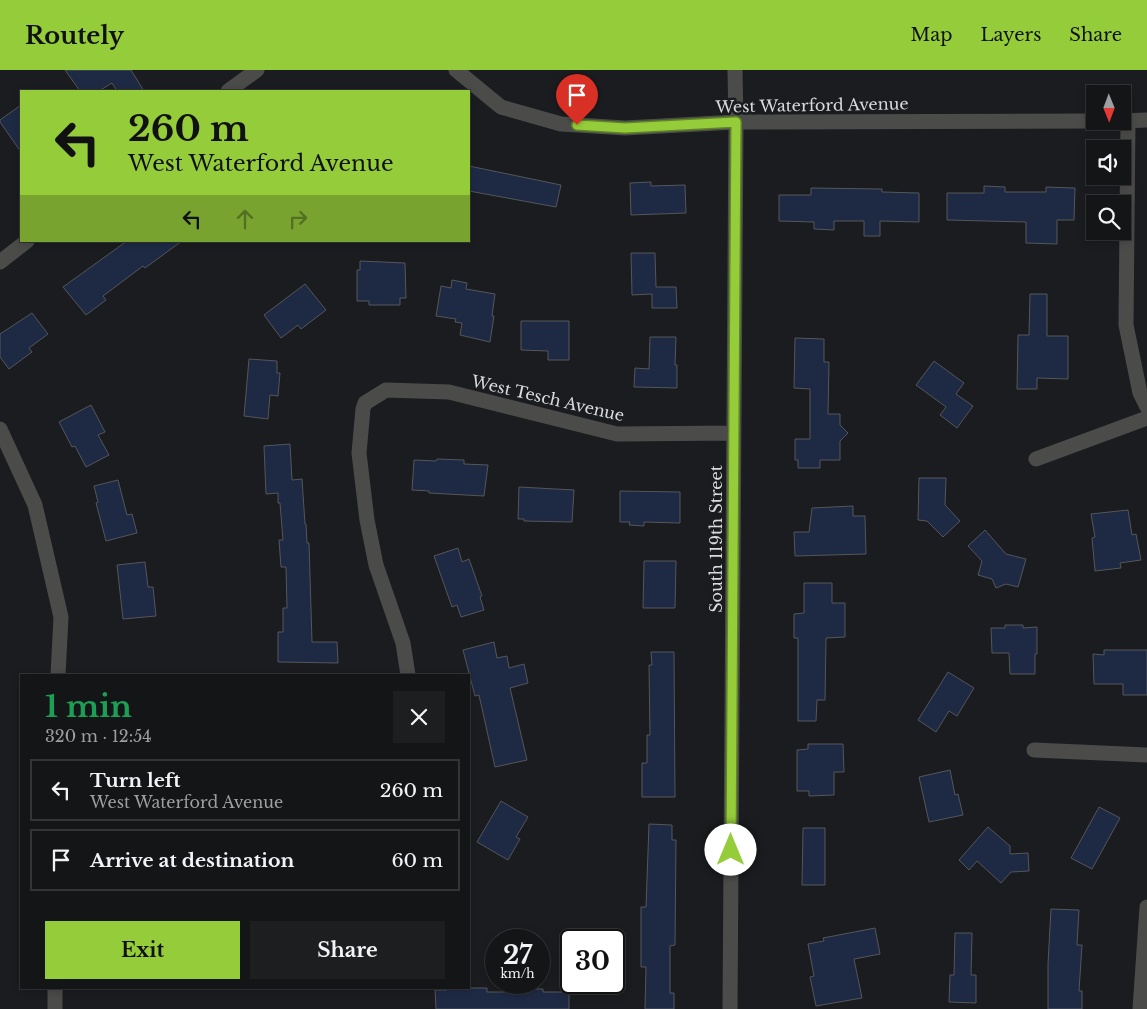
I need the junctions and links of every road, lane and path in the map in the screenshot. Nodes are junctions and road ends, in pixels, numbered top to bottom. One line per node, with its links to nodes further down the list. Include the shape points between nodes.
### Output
1 (257, 70): 4 (street)
2 (456, 70): 8 (street, West Waterford Avenue, via 501,107 561,124 625,128)
3 (735, 70): 8 (street, South 119th Street)
4 (229, 90)
5 (1147, 120): 7 (street)
6 (1086, 121): 8 (street, West Waterford Avenue)
7 (1131, 121)
8 (736, 122): 15 (street, South 119th Street)
9 (1125, 130): 12 (street, via 1126,325 1140,393)
10 (26, 242): 11 (street)
11 (0, 262)
12 (1147, 407)
13 (1147, 418): 16 (street)
14 (0, 429): 17 (street, via 35,505 60,617)
15 (734, 433): 18 (street, West Tesch Avenue, via 617,434 449,392 386,390 365,403 359,453 367,520 376,565 403,643); 24 (street, South 119th Street)
16 (1036, 459)
17 (58, 674)
18 (408, 674)
19 (1034, 750): 20 (street)
20 (1147, 755)
21 (1147, 907): 25 (street)
22 (55, 989): 23 (street)
23 (55, 1009)
24 (730, 1009)
25 (1140, 1009)

